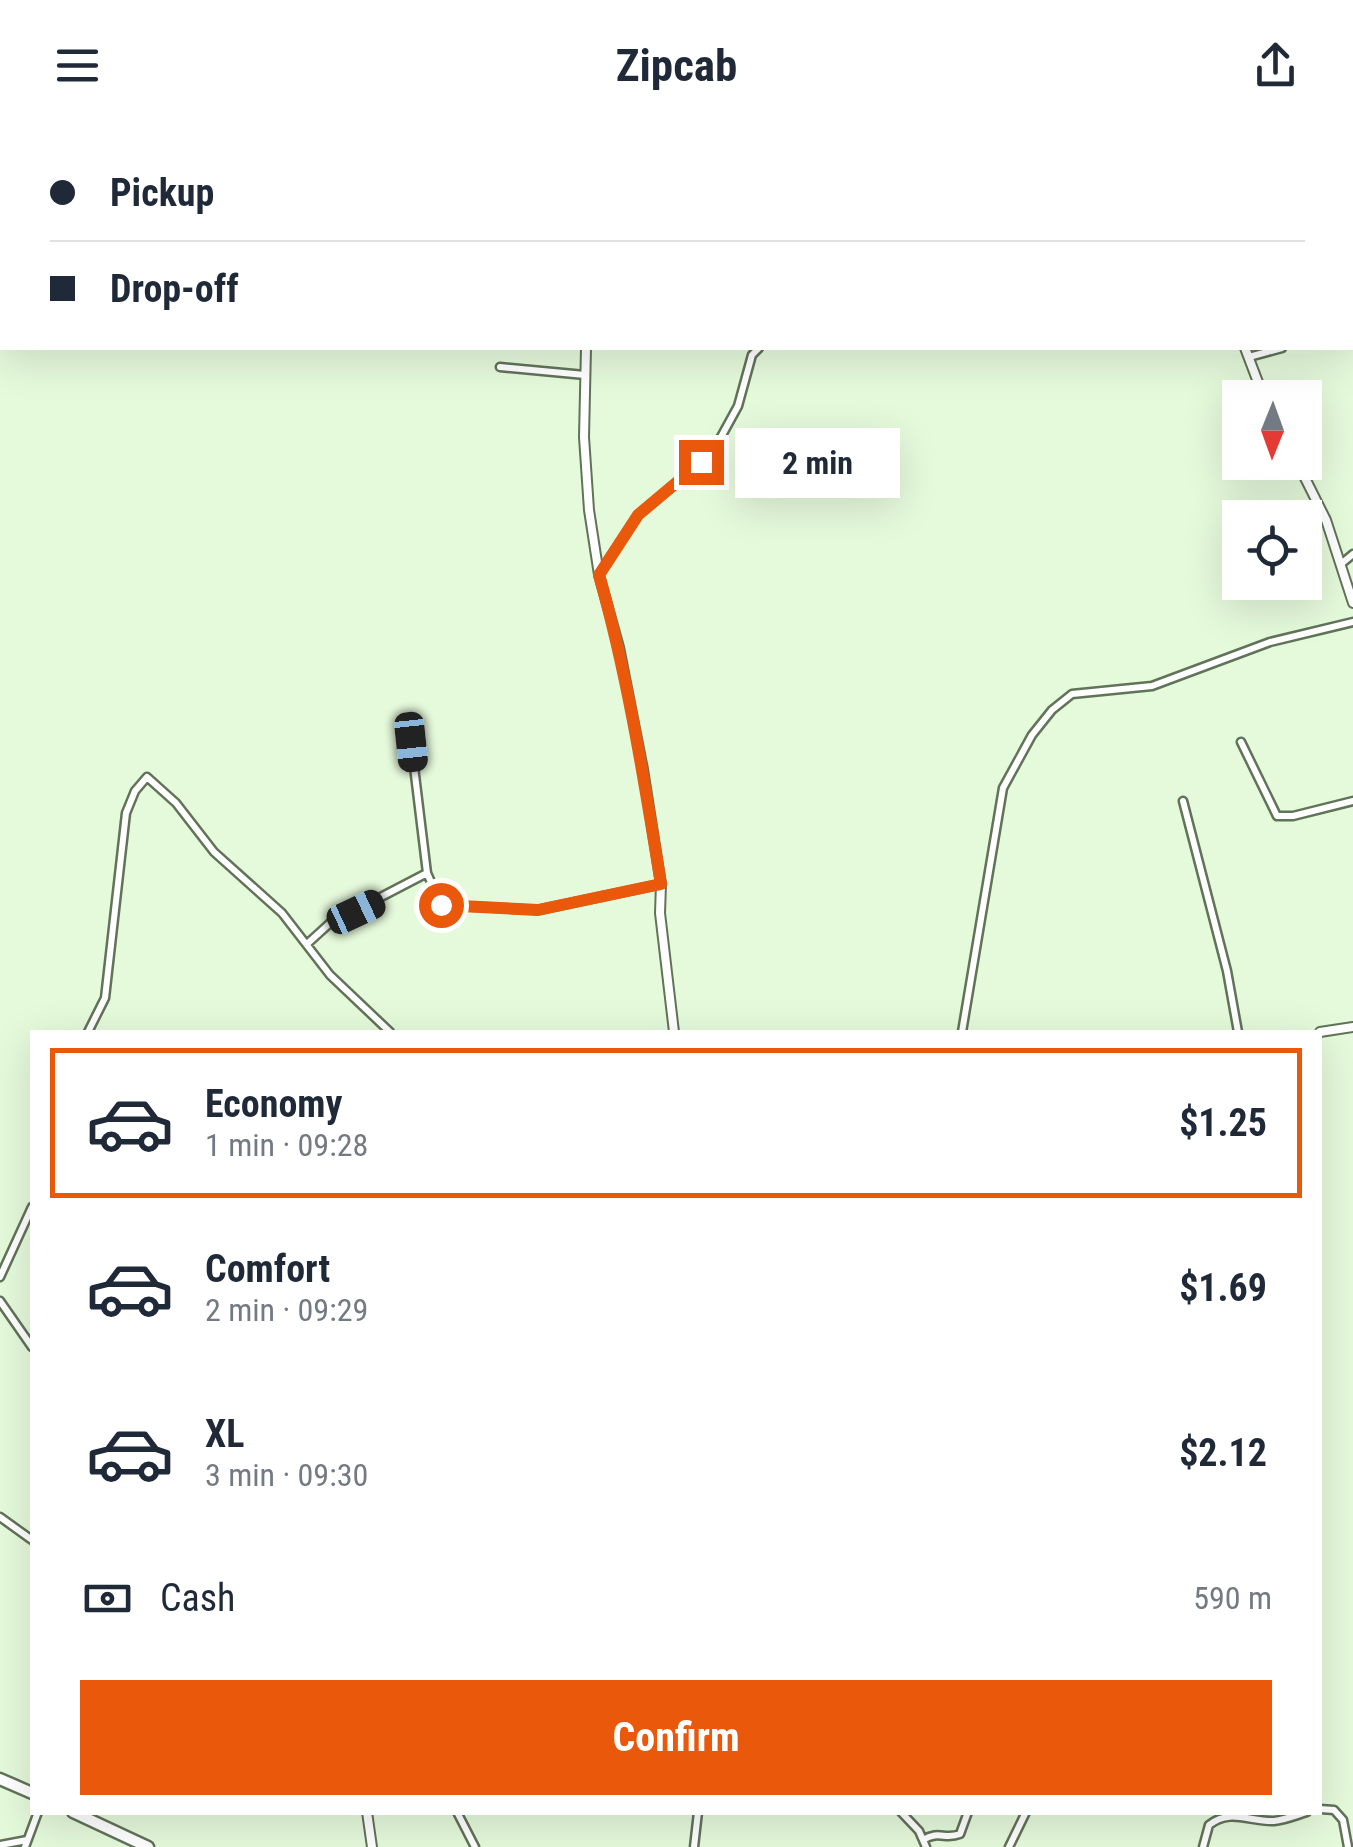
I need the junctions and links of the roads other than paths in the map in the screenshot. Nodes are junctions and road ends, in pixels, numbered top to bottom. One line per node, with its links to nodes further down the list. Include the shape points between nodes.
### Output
1 (250, 130): 2 (street)
2 (261, 130)
3 (586, 350): 7 (street)
4 (758, 350): 12 (street, via 721,437 638,515)
5 (1247, 352): 8 (street)
6 (500, 367): 7 (street)
7 (585, 375): 12 (street, via 586,465)
8 (1257, 380)
9 (1306, 480): 11 (street)
10 (1353, 554): 11 (street)
11 (1340, 564): 13 (street)
12 (599, 575): 20 (street, via 643,768)
13 (1353, 603)
14 (1353, 622): 26 (street, via 1270,642 1152,686 1072,694 1052,710 1003,788)
15 (411, 742): 19 (street)
16 (1241, 742): 18 (street, via 1277,816)
17 (1184, 800): 27 (street)
18 (1353, 801)
19 (427, 873): 20 (street, via 441,905 471,908 538,910); 21 (street, via 330,924)
20 (661, 884): 25 (street)
21 (306, 944): 23 (street, via 146,778 126,813 105,998); 24 (street)
22 (1353, 1027): 28 (street)
23 (89, 1030)
24 (388, 1030)
25 (674, 1030)
26 (962, 1030)
27 (1238, 1030)
28 (1322, 1032)
29 (30, 1211): 30 (street)
30 (0, 1277)
31 (0, 1301): 32 (street)
32 (30, 1344)
33 (0, 1517): 34 (street)
34 (30, 1539)
35 (0, 1779): 36 (main road)
36 (30, 1792)
37 (1322, 1809): 58 (street, via 1343,1820)
38 (37, 1815): 49 (street)
39 (79, 1815): 52 (main road)
40 (367, 1815): 53 (street)
41 (459, 1815): 54 (street)
42 (698, 1815): 55 (street)
43 (967, 1815): 50 (street, via 960,1834 939,1833)
44 (1025, 1815): 56 (street)
45 (1246, 1815): 57 (street, via 1209,1825)
46 (1246, 1815): 47 (street, via 1274,1821)
47 (1296, 1815)
48 (911, 1816): 50 (street)
49 (27, 1844): 51 (street)
50 (924, 1844)
51 (0, 1845)
52 (148, 1847)
53 (372, 1847)
54 (475, 1847)
55 (694, 1847)
56 (1009, 1847)
57 (1203, 1847)
58 (1348, 1847)

